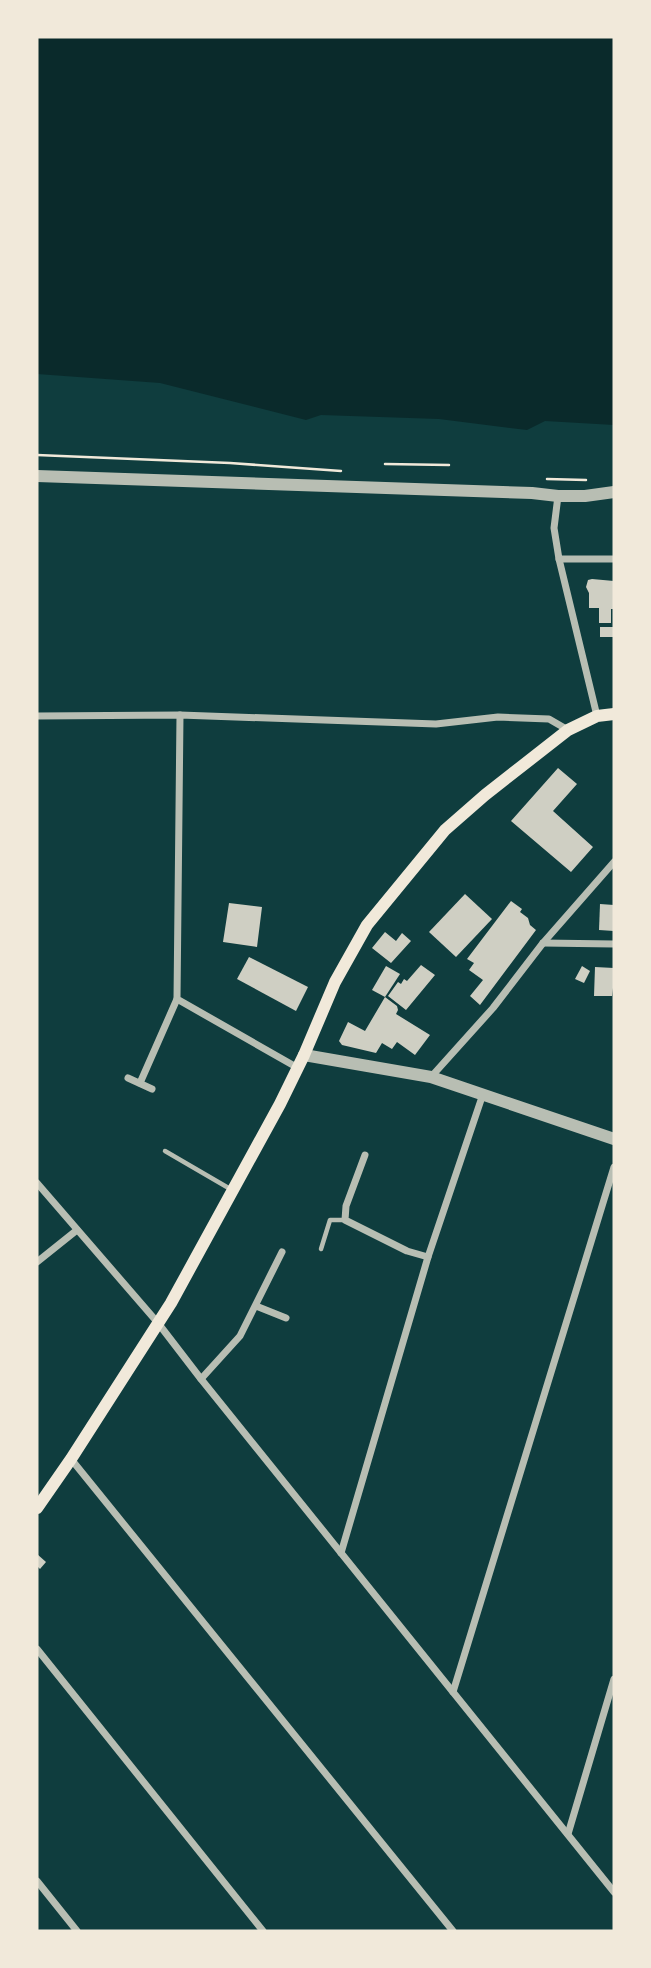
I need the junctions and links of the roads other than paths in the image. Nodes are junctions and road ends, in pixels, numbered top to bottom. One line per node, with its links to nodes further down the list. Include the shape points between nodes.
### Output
1 (37, 476): 3 (street)
2 (614, 492): 3 (street)
3 (558, 496): 4 (street, via 554,528)
4 (559, 559): 5 (street); 9 (street)
5 (614, 559)
6 (614, 714): 9 (main road)
7 (180, 715): 8 (street); 10 (street, via 436,724 498,717 549,719); 14 (street)
8 (37, 716)
9 (597, 716): 10 (main road)
10 (568, 730): 15 (main road, via 455,821 404,878 367,925 335,982)
11 (614, 862): 12 (street)
12 (543, 943): 13 (street); 18 (street)
13 (614, 944)
14 (177, 999): 16 (street); 19 (street)
15 (304, 1055): 16 (main road); 18 (street)
16 (298, 1068): 27 (main road)
17 (128, 1077): 19 (street)
18 (431, 1077): 21 (street)
19 (140, 1083): 20 (street)
20 (152, 1089)
21 (483, 1094): 22 (street); 32 (street)
22 (614, 1139)
23 (164, 1151): 27 (lane)
24 (365, 1155): 28 (street)
25 (614, 1167): 43 (street)
26 (37, 1183): 29 (street)
27 (233, 1191): 36 (main road)
28 (345, 1220): 30 (lane, via 330,1220); 32 (street)
29 (77, 1230): 33 (street); 36 (street)
30 (321, 1249)
31 (282, 1252): 34 (street)
32 (428, 1257): 40 (street)
33 (37, 1262)
34 (256, 1306): 35 (street); 37 (street, via 240,1336)
35 (286, 1318)
36 (158, 1323): 37 (street); 38 (main road)
37 (201, 1379): 40 (street)
38 (71, 1459): 39 (main road); 49 (street)
39 (37, 1508)
40 (341, 1553): 43 (street)
41 (37, 1649): 48 (street)
42 (614, 1679): 44 (street)
43 (453, 1692): 44 (street)
44 (568, 1834): 46 (street)
45 (37, 1881): 47 (street)
46 (614, 1892)
47 (77, 1931)
48 (263, 1931)
49 (453, 1931)

